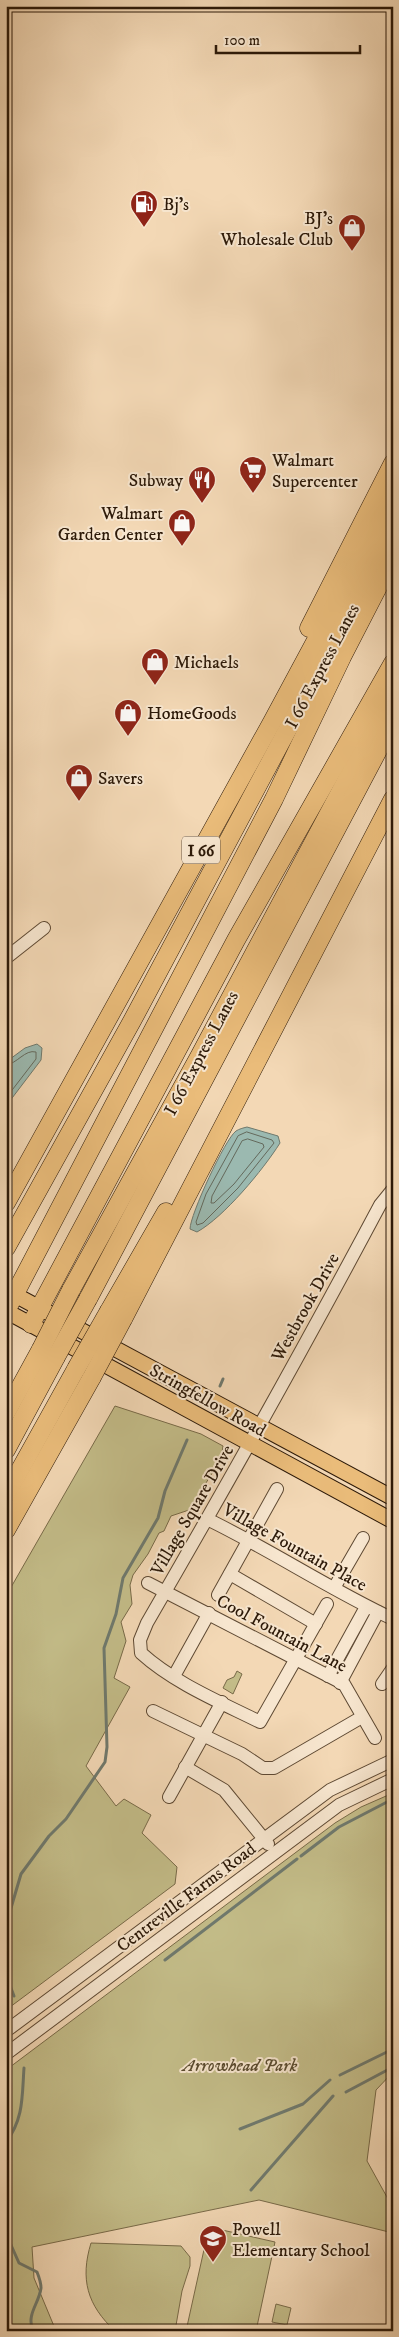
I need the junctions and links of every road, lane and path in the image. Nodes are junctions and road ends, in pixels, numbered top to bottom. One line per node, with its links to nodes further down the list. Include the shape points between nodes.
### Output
1 (393, 463): 7 (highway, via 302,641)
2 (393, 496): 7 (highway, I 66)
3 (393, 532): 14 (highway, I 66 Express Lanes, via 132,1021)
4 (393, 558): 15 (highway, via 274,799)
5 (393, 663): 16 (highway, via 241,932)
6 (393, 693): 20 (highway, I 66 Express Lanes, bridge)
7 (272, 722): 13 (highway, I 66)
8 (393, 722): 23 (highway, bridge)
9 (393, 799): 18 (highway, via 240,1091)
10 (44, 928): 11 (street)
11 (6, 958)
12 (393, 1189): 21 (street, Westbrook Drive, via 380,1205)
13 (6, 1203)
14 (6, 1248)
15 (11, 1292): 16 (main road, Stringfellow Road); 17 (highway)
16 (40, 1308): 19 (highway); 21 (main road, Stringfellow Road)
17 (6, 1311): 19 (main road, Stringfellow Road)
18 (116, 1315): 25 (highway, bridge, via 76,1369); 29 (highway, bridge, via 92,1377)
19 (31, 1324): 22 (main road, Stringfellow Road)
20 (6, 1413)
21 (259, 1427): 22 (street, Westbrook Drive); 26 (main road, Stringfellow Road)
22 (250, 1444): 27 (street, Village Square Drive); 28 (main road, Stringfellow Road)
23 (6, 1450)
24 (277, 1489): 31 (street)
25 (6, 1495)
26 (393, 1498)
27 (207, 1520): 31 (street, Village Fountain Place); 35 (street, Village Square Drive)
28 (393, 1521)
29 (6, 1530)
30 (363, 1538): 34 (street)
31 (248, 1539): 32 (street); 34 (street, Village Fountain Place)
32 (230, 1574): 36 (street); 42 (street)
33 (148, 1584): 35 (street, Cool Fountain Lane)
34 (334, 1588): 38 (street, Village Fountain Place)
35 (164, 1593): 40 (street, Cool Fountain Lane); 45 (street, Village Square Drive, via 140,1640 141,1653)
36 (218, 1595)
37 (327, 1604): 42 (street)
38 (366, 1606): 39 (street, Village Fountain Place); 46 (street)
39 (378, 1612): 41 (street, Village Fountain Place); 47 (street)
40 (209, 1613): 43 (street, Cool Fountain Lane); 45 (street)
41 (393, 1619)
42 (316, 1624): 43 (street)
43 (296, 1659): 46 (street, Cool Fountain Lane); 49 (street, via 260,1722)
44 (393, 1668): 48 (street)
45 (174, 1676): 49 (street)
46 (328, 1676): 47 (street, Cool Fountain Lane)
47 (340, 1682): 51 (street, Cool Fountain Lane)
48 (382, 1684)
49 (222, 1702): 52 (street)
50 (153, 1711): 52 (street)
51 (362, 1717): 52 (street, via 274,1768 263,1768 242,1754); 53 (street, Cool Fountain Lane)
52 (202, 1736): 55 (street)
53 (375, 1738)
54 (393, 1760): 58 (street, Centreville Farms Road, via 330,1790)
55 (185, 1767): 57 (street); 58 (street, via 224,1790)
56 (393, 1779): 59 (street, Centreville Farms Road, via 339,1805)
57 (169, 1797)
58 (264, 1838): 59 (street); 60 (street, Centreville Farms Road)
59 (275, 1853): 61 (street, Centreville Farms Road)
60 (6, 2031)
61 (6, 2054)

